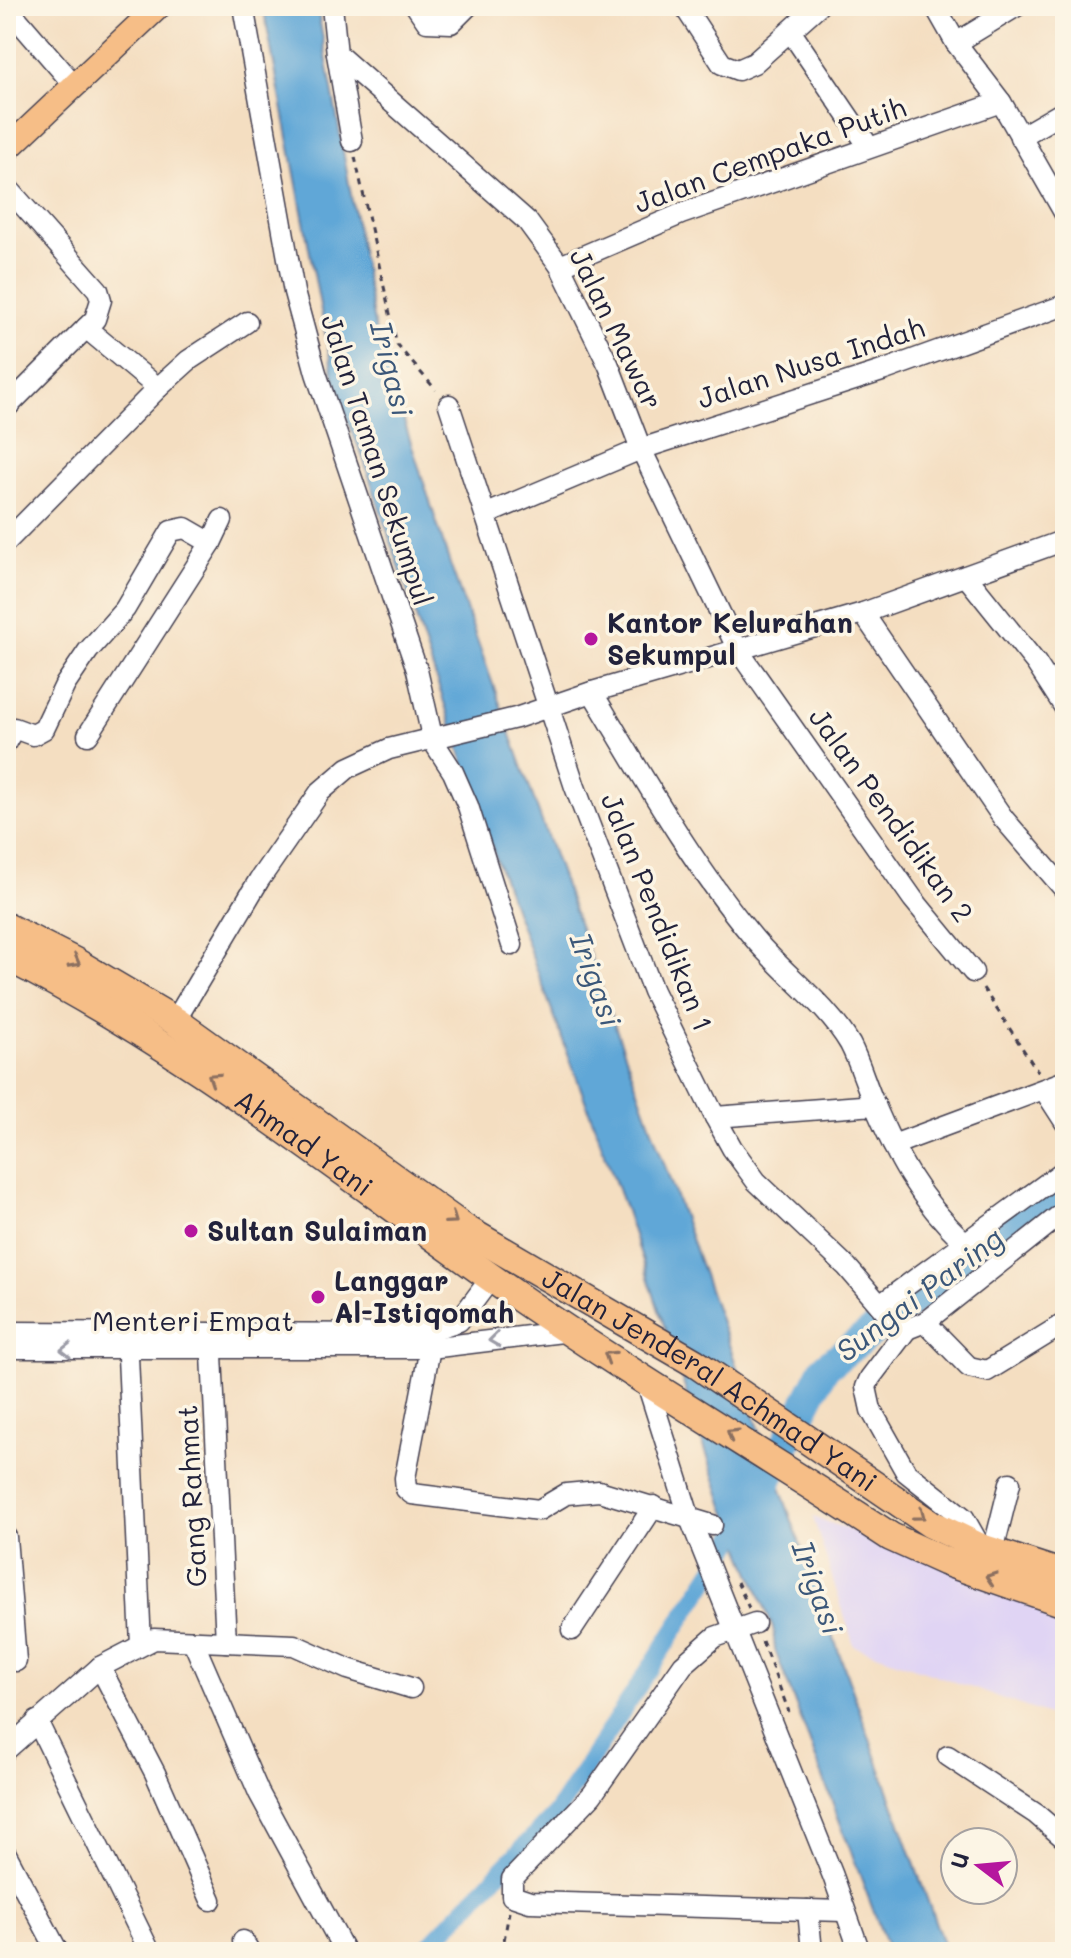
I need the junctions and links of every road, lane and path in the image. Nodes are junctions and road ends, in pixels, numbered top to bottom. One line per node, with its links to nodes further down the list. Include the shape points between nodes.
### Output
1 (6, 6): 14 (street)
2 (159, 6): 14 (main road)
3 (243, 6): 43 (street, Jalan Taman Sekumpul, via 294,292 316,373)
4 (332, 6): 13 (street)
5 (416, 6): 6 (street, via 427,22 451,23)
6 (468, 6)
7 (684, 6): 11 (street, via 722,64 731,69 754,63)
8 (818, 6): 11 (street)
9 (935, 6): 12 (street)
10 (1017, 6): 12 (street)
11 (791, 32): 19 (street)
12 (956, 43): 15 (street)
13 (337, 54): 18 (street); 23 (street, Jalan Mawar, via 527,221)
14 (75, 86): 20 (main road)
15 (1001, 102): 17 (street); 19 (street, Jalan Cempaka Putih)
16 (1065, 111): 17 (street)
17 (1020, 137): 22 (street)
18 (352, 141): 28 (path, via 397,345)
19 (869, 147): 23 (street, Jalan Cempaka Putih, via 681,214)
20 (6, 150)
21 (6, 186): 26 (street, via 98,290 100,311)
22 (1065, 214)
23 (560, 266): 30 (street, Jalan Mawar, via 609,366)
24 (1065, 305): 30 (street, Jalan Nusa Indah)
25 (247, 322): 27 (street, via 189,360)
26 (86, 328): 27 (street); 29 (street)
27 (158, 388): 34 (street)
28 (449, 405): 31 (street, Jalan Pendidikan 1)
29 (6, 408)
30 (641, 449): 31 (street, Jalan Nusa Indah); 38 (street, Jalan Mawar)
31 (487, 514): 40 (street, Jalan Pendidikan 1)
32 (222, 520): 35 (street)
33 (1065, 540): 36 (street)
34 (6, 542)
35 (211, 543): 42 (street); 44 (street, via 185,528 171,531 125,609 65,685 44,729 33,735 14,728)
36 (966, 576): 37 (street); 41 (street)
37 (863, 613): 38 (street); 45 (street, via 1003,818)
38 (738, 650): 39 (street); 49 (street, Jalan Pendidikan 2, via 913,899)
39 (592, 692): 40 (street); 52 (street, via 716,889 849,1044)
40 (547, 705): 43 (street); 53 (street, Jalan Pendidikan 1, via 653,991)
41 (1065, 708)
42 (88, 735)
43 (440, 739): 47 (street, Jalan Taman Sekumpul, via 468,806); 50 (street, via 389,749 361,761 320,792 259,880)
44 (6, 742)
45 (1065, 890)
46 (6, 927): 50 (highway, one-way to 50)
47 (512, 945)
48 (6, 956): 55 (highway, Ahmad Yani, one-way to 48, via 91,1000)
49 (973, 972): 51 (path)
50 (175, 1021): 55 (highway)
51 (1053, 1087): 54 (street); 56 (street)
52 (875, 1105): 53 (street); 56 (street)
53 (715, 1117): 62 (street, Jalan Pendidikan 1, via 756,1181)
54 (1065, 1122)
55 (315, 1136): 57 (highway, Ahmad Yani)
56 (893, 1145): 60 (street, via 933,1213)
57 (354, 1164): 61 (highway, Ahmad Yani); 79 (highway, Jalan Jenderal Achmad Yani, one-way to 79, via 695,1363 931,1524)
58 (1065, 1170): 60 (street)
59 (1065, 1211): 62 (street)
60 (964, 1242): 62 (street)
61 (491, 1278): 64 (highway, Ahmad Yani); 68 (street, Menteri Empat, via 467,1313 444,1329)
62 (899, 1318): 63 (street, Jalan Pendidikan 1, via 969,1367 987,1371); 79 (street, via 866,1387 871,1410 906,1472 964,1518)
63 (1065, 1323)
64 (571, 1331): 71 (street, Menteri Empat, one-way to 71); 72 (highway, Ahmad Yani, one-way to 64)
65 (6, 1332): 69 (street, Menteri Empat)
66 (127, 1340): 67 (street, Menteri Empat); 69 (street, Menteri Empat); 87 (street)
67 (211, 1340): 68 (street, Menteri Empat); 86 (street, Gang Rahmat)
68 (352, 1340): 71 (street, Menteri Empat)
69 (102, 1342): 70 (street, Menteri Empat, one-way to 70)
70 (6, 1348)
71 (430, 1348): 75 (street, via 405,1478 412,1494 539,1510 566,1494 599,1491)
72 (646, 1380): 73 (highway, Ahmad Yani); 76 (street)
73 (674, 1398): 81 (highway, Jalan Jenderal Achmad Yani, one-way to 73, via 914,1549)
74 (1010, 1483): 79 (street)
75 (654, 1506): 76 (street); 83 (street)
76 (689, 1516): 77 (street); 84 (street)
77 (712, 1525)
78 (6, 1537): 88 (street)
79 (987, 1550): 80 (highway, Jalan Jenderal Achmad Yani)
80 (1065, 1575)
81 (1065, 1603)
82 (755, 1623): 84 (street)
83 (572, 1630)
84 (734, 1630): 96 (street, via 715,1637 683,1665 592,1795 512,1879); 99 (street)
85 (193, 1641): 86 (street); 87 (street, via 154,1639); 102 (street, via 259,1793)
86 (226, 1642): 90 (street, via 294,1645)
87 (141, 1645): 89 (street)
88 (16, 1661)
89 (100, 1667): 91 (street); 97 (street, via 155,1773)
90 (411, 1688)
91 (37, 1721): 92 (street); 101 (street)
92 (6, 1750)
93 (948, 1756): 94 (street)
94 (1065, 1839)
95 (6, 1854): 100 (street)
96 (512, 1896): 98 (street, via 530,1902); 103 (path)
97 (211, 1900)
98 (808, 1910): 99 (street); 104 (street)
99 (844, 1911): 105 (street)
100 (58, 1952)
101 (150, 1952)
102 (345, 1952)
103 (502, 1952)
104 (812, 1952)
105 (860, 1952)

